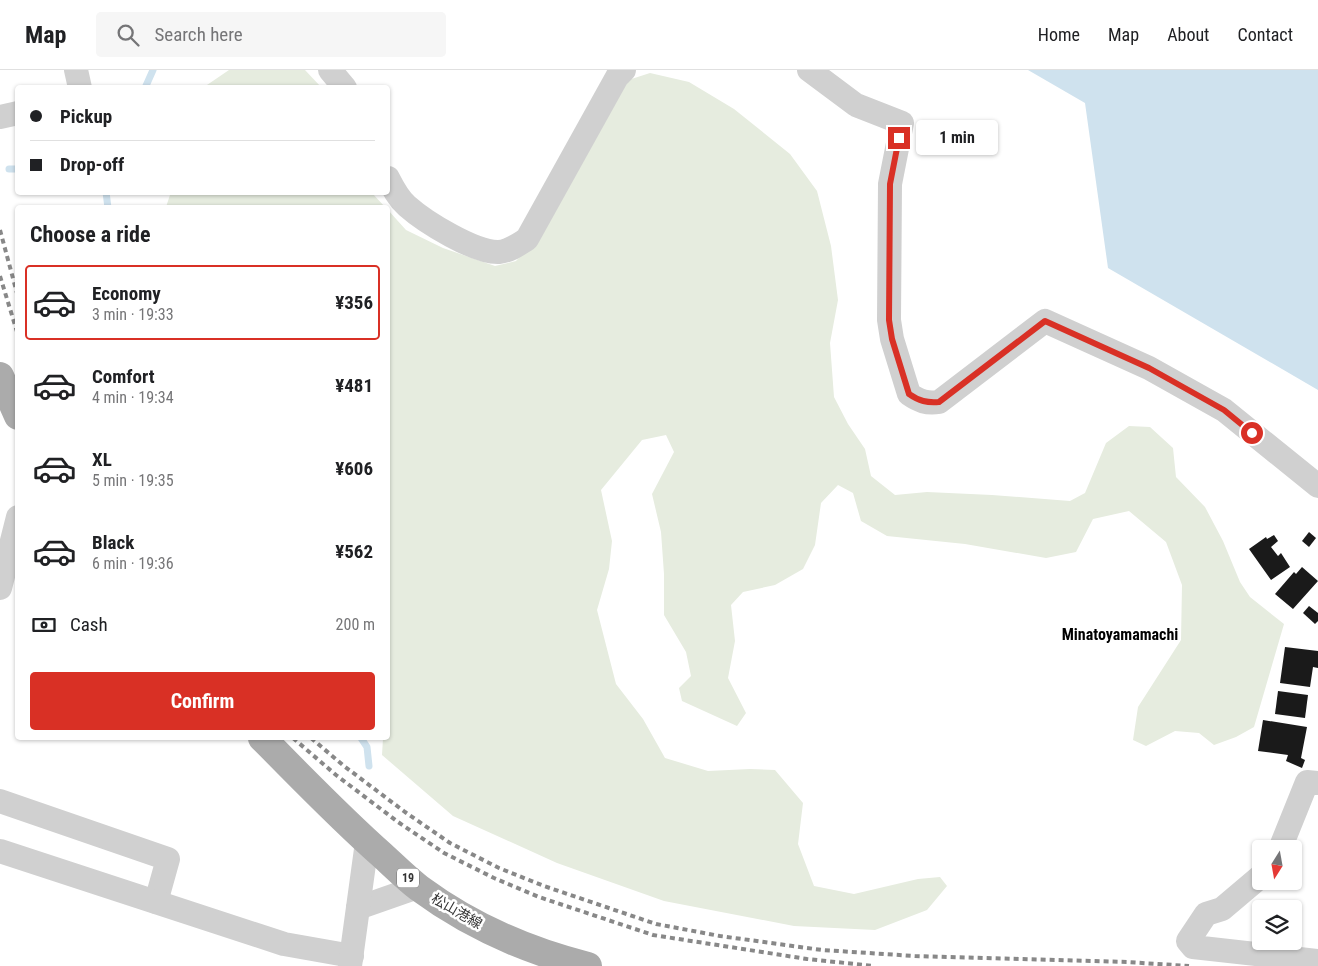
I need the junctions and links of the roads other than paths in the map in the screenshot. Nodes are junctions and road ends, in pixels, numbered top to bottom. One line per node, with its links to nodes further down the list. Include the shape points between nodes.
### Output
1 (76, 70): 5 (street)
2 (330, 70): 6 (street)
3 (624, 70): 9 (street, via 617,77 527,239 514,247 500,252 487,249 442,230 407,206)
4 (809, 70): 12 (street, via 856,105 902,123 890,184 889,320 909,394 928,403 939,402 1045,321 1149,368 1224,410)
5 (79, 85)
6 (342, 85)
7 (15, 114): 8 (street)
8 (0, 117)
9 (390, 182)
10 (0, 376): 11 (main road)
11 (15, 409)
12 (1318, 486)
13 (15, 525): 14 (street)
14 (4, 554): 15 (street)
15 (0, 588)
16 (264, 740): 20 (main road, 松山港線 / 19)
17 (1318, 783): 19 (street, via 1307,782)
18 (0, 801): 24 (street, via 168,859)
19 (1284, 840)
20 (367, 842): 23 (main road, 松山港線 / 19); 25 (street)
21 (0, 851): 24 (street)
22 (1252, 884): 26 (street, via 1222,909 1206,914 1188,940 1193,947)
23 (418, 887): 25 (street); 28 (main road, 松山港線 / 19, via 509,940)
24 (156, 902): 27 (street, via 284,944)
25 (358, 908): 27 (street)
26 (1318, 960)
27 (351, 961)
28 (588, 966)

